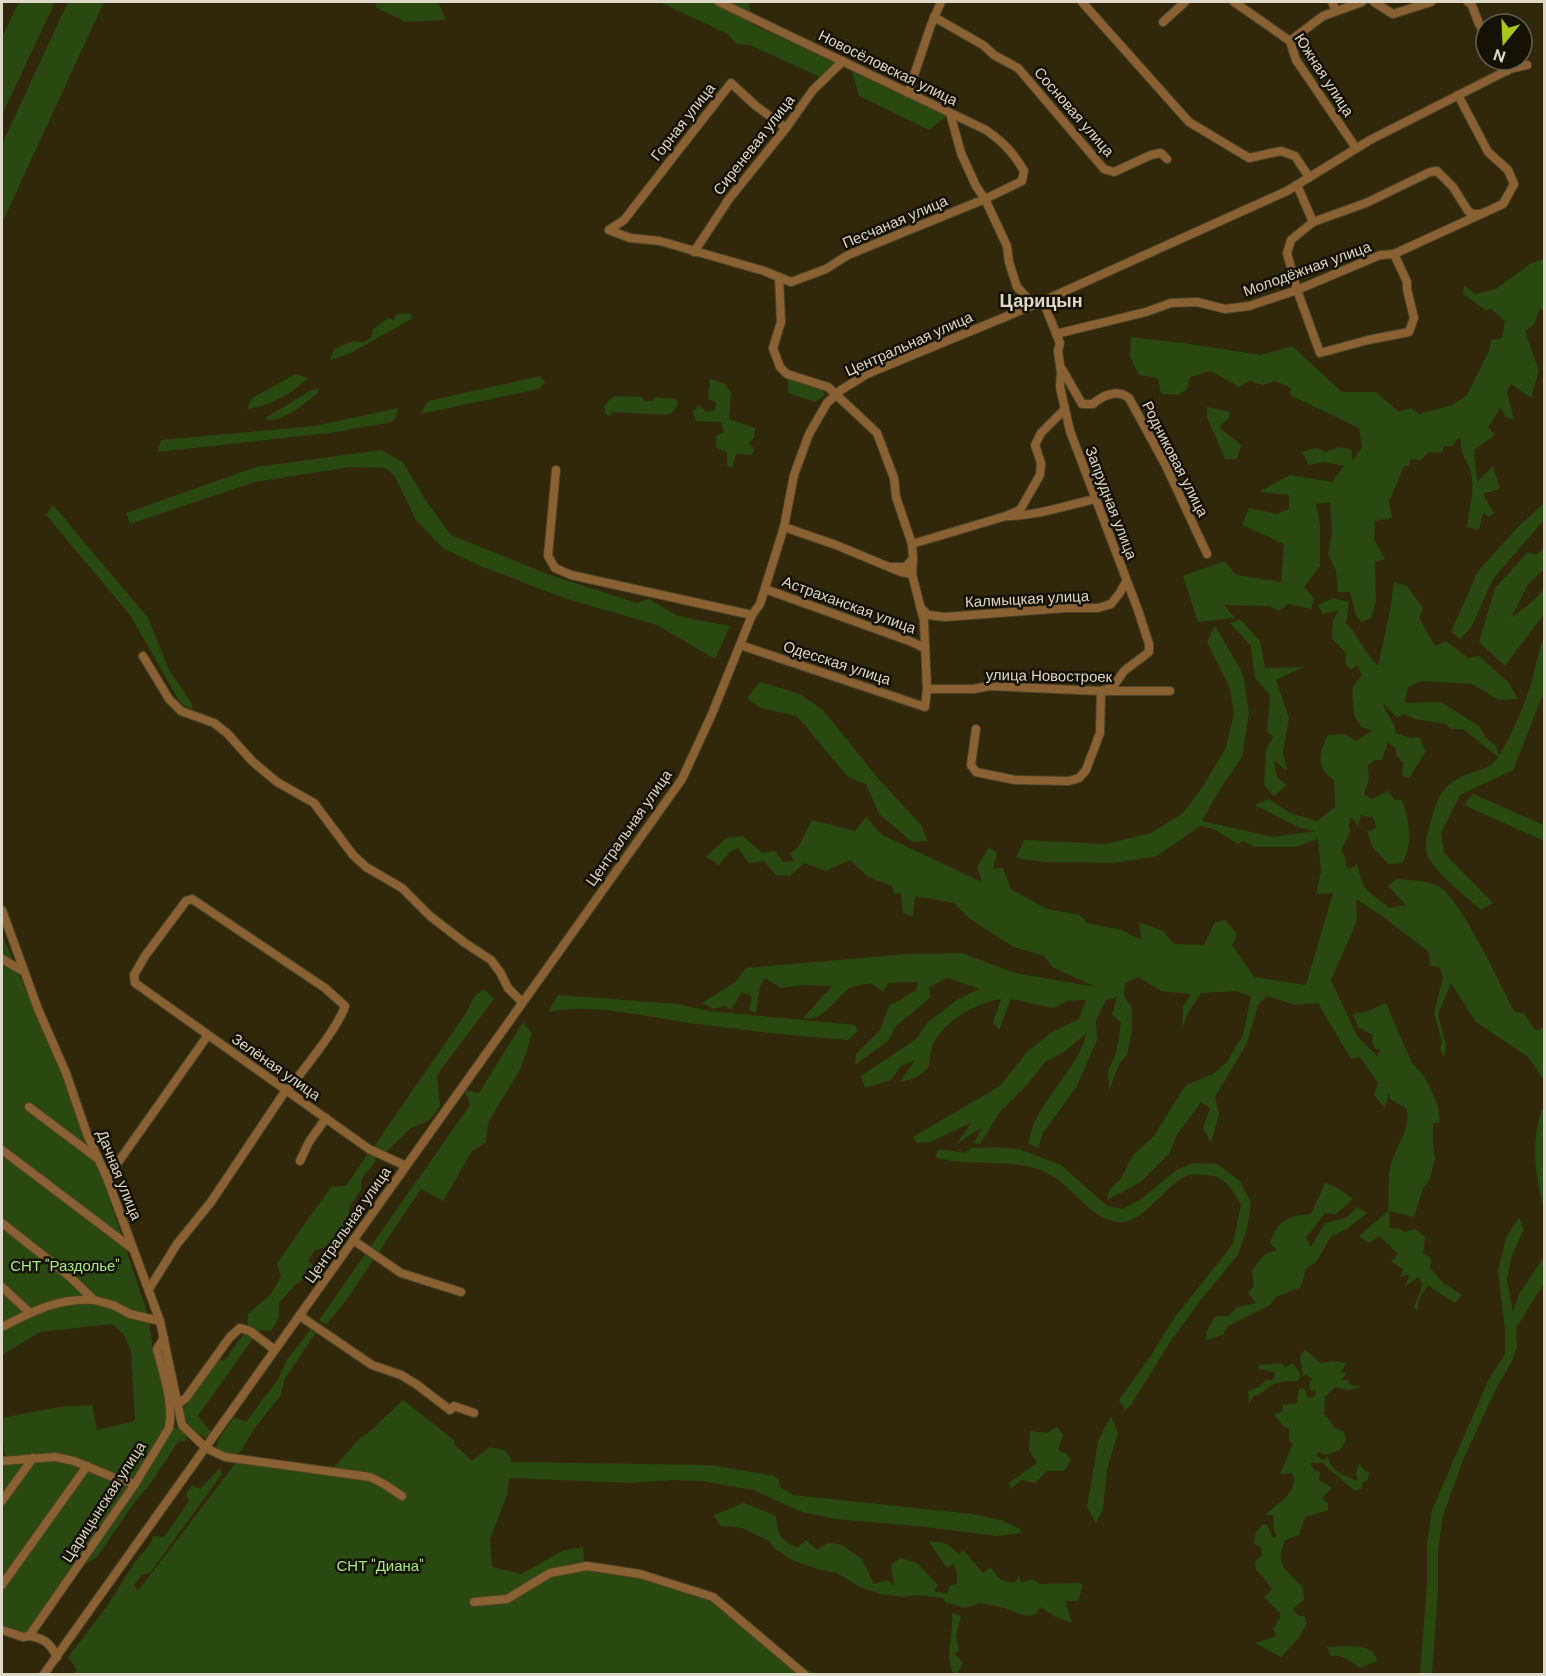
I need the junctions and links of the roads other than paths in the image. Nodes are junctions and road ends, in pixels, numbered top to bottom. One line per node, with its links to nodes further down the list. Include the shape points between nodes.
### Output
1 (719, 2): 14 (street, Новосёловская улица)
2 (941, 2): 11 (street)
3 (1082, 2): 22 (street, via 1189,122 1249,158 1281,151 1295,156)
4 (1185, 2): 12 (street)
5 (1234, 2): 13 (street, Южная улица)
6 (1332, 2): 10 (street)
7 (1362, 2): 10 (street)
8 (1374, 2): 9 (street, via 1393,14)
9 (1431, 2)
10 (1336, 11): 13 (street)
11 (934, 17): 16 (street); 21 (street, Сосновая улица, via 1018,68 1104,169 1114,172 1151,154 1161,153)
12 (1163, 22)
13 (1290, 41): 20 (street, Южная улица, via 1296,60)
14 (843, 61): 16 (street, Новосёловская улица); 19 (street, Сиреневая улица, via 813,90)
15 (1505, 72): 17 (street, Центральная улица)
16 (908, 93): 18 (street, Новосёловская улица)
17 (1458, 95): 20 (street, Центральная улица); 26 (street, Молодёжная улица, via 1488,152 1508,170 1514,184 1503,204)
18 (950, 113): 23 (street, Новосёловская улица, via 1002,141 1024,171); 25 (street, via 961,153)
19 (786, 128): 28 (street, Сиреневая улица, via 729,199); 28 (street, Горная улица, via 731,83 624,220 609,230)
20 (1356, 148): 22 (street, Центральная улица)
21 (1167, 159)
22 (1309, 177): 24 (street, Центральная улица)
23 (1022, 181): 25 (street, Песчаная улица)
24 (1297, 185): 27 (street); 32 (street, Центральная улица)
25 (985, 199): 30 (street, Песчаная улица, via 858,251 826,269 791,282); 33 (street, via 1007,246 1017,287)
26 (1482, 214): 27 (street, via 1468,211 1437,171); 29 (street, Молодёжная улица)
27 (1313, 222): 31 (street, via 1291,240 1287,254)
28 (694, 252): 30 (street)
29 (1394, 254): 31 (street, Молодёжная улица, via 1380,255); 31 (street, via 1407,282 1414,318 1408,332 1320,353)
30 (779, 277): 36 (street, via 781,322 773,348 780,366 787,374 828,387)
31 (1297, 290): 34 (street, Молодёжная улица, via 1249,306 1225,309 1197,302 1171,303)
32 (1043, 301): 33 (street, Центральная улица); 34 (street, Запрудная улица)
33 (1034, 305): 36 (street, Центральная улица, via 867,374)
34 (1056, 334): 35 (street, Запрудная улица)
35 (1060, 365): 37 (street, Запрудная улица); 43 (street, Родниковая улица, via 1082,404 1093,404 1112,394 1123,393 1129,398 1162,457)
36 (834, 395): 41 (street, Центральная улица, via 809,434 794,476); 42 (street, via 877,434)
37 (1065, 409): 39 (street, Запрудная улица); 40 (street, via 1041,433 1035,445 1040,475 1020,510)
38 (556, 470): 50 (street, via 549,556 555,568)
39 (1096, 499): 40 (street, via 1044,512); 47 (street, Запрудная улица)
40 (1006, 516): 42 (street)
41 (784, 527): 45 (street); 48 (street, Центральная улица)
42 (912, 543): 44 (street)
43 (1207, 554)
44 (913, 559): 45 (street, via 904,567); 46 (street)
45 (892, 567): 46 (street)
46 (912, 574): 49 (street)
47 (1126, 582): 49 (street, Калмыцкая улица, via 1111,604 1098,608 945,617 928,615); 55 (street, Запрудная улица, via 1149,652 1124,671 1113,687)
48 (765, 589): 50 (street, Центральная улица); 52 (street, Астраханская улица)
49 (919, 606): 52 (street, via 924,621)
50 (752, 615): 51 (street, Центральная улица)
51 (740, 645): 54 (street, Одесская улица, via 925,707); 61 (street, Центральная улица, via 682,779)
52 (924, 648): 54 (street)
53 (143, 657): 61 (street, via 169,699 182,711 214,723 277,782 314,803 353,855 402,888 430,916 490,960)
54 (927, 689): 55 (street, улица Новостроек, via 989,686)
55 (1101, 691): 56 (street, улица Новостроек); 57 (street, via 1100,733 1079,778 1015,780 976,772 971,765)
56 (1170, 691)
57 (976, 729)
58 (2, 910): 60 (street, Дачная улица)
59 (2, 959): 60 (street)
60 (24, 971): 67 (street, Дачная улица)
61 (522, 1002): 69 (street, Центральная улица)
62 (208, 1035): 63 (street, Зелёная улица); 63 (street, Зелёная улица, via 135,983 134,975 186,901 192,899 325,988 345,1006); 70 (street)
63 (286, 1090): 65 (street, Зелёная улица); 75 (street)
64 (29, 1107): 67 (street)
65 (326, 1118): 68 (street); 69 (street, Зелёная улица, via 369,1149)
66 (2, 1150): 73 (street)
67 (99, 1160): 70 (street, Дачная улица)
68 (300, 1161)
69 (406, 1166): 72 (street, Центральная улица)
70 (107, 1178): 73 (street, Дачная улица)
71 (2, 1223): 77 (street)
72 (353, 1240): 76 (street, via 401,1273); 79 (street, Центральная улица)
73 (134, 1250): 75 (street, Дачная улица)
74 (2, 1287): 78 (street)
75 (149, 1289): 80 (street, Дачная улица)
76 (461, 1292)
77 (94, 1300): 78 (street, via 74,1299); 80 (street)
78 (30, 1313): 81 (street)
79 (300, 1316): 83 (street, Центральная улица); 85 (street, via 372,1365 416,1384 450,1410 454,1406)
80 (160, 1321): 82 (street, Дачная улица)
81 (2, 1327)
82 (164, 1338): 84 (street, Дачная улица); 90 (street, Царицынская улица, via 157,1349 171,1419)
83 (275, 1350): 84 (street, via 240,1328); 86 (street, Центральная улица)
84 (178, 1404): 86 (street, Дачная улица, via 182,1425)
85 (474, 1413)
86 (206, 1448): 91 (street, via 225,1457 370,1477); 97 (street, Центральная улица)
87 (33, 1458): 88 (street); 89 (street, via 55,1457); 92 (street)
88 (2, 1461)
89 (87, 1466): 90 (street); 93 (street)
90 (135, 1484): 96 (street, Царицынская улица)
91 (402, 1496)
92 (2, 1501)
93 (2, 1585)
94 (474, 1602): 99 (street, via 507,1599 550,1574 587,1566 640,1574 713,1597)
95 (2, 1630): 96 (street)
96 (29, 1636): 97 (street, via 42,1638)
97 (57, 1657): 98 (street, Центральная улица)
98 (44, 1674)
99 (804, 1674)

